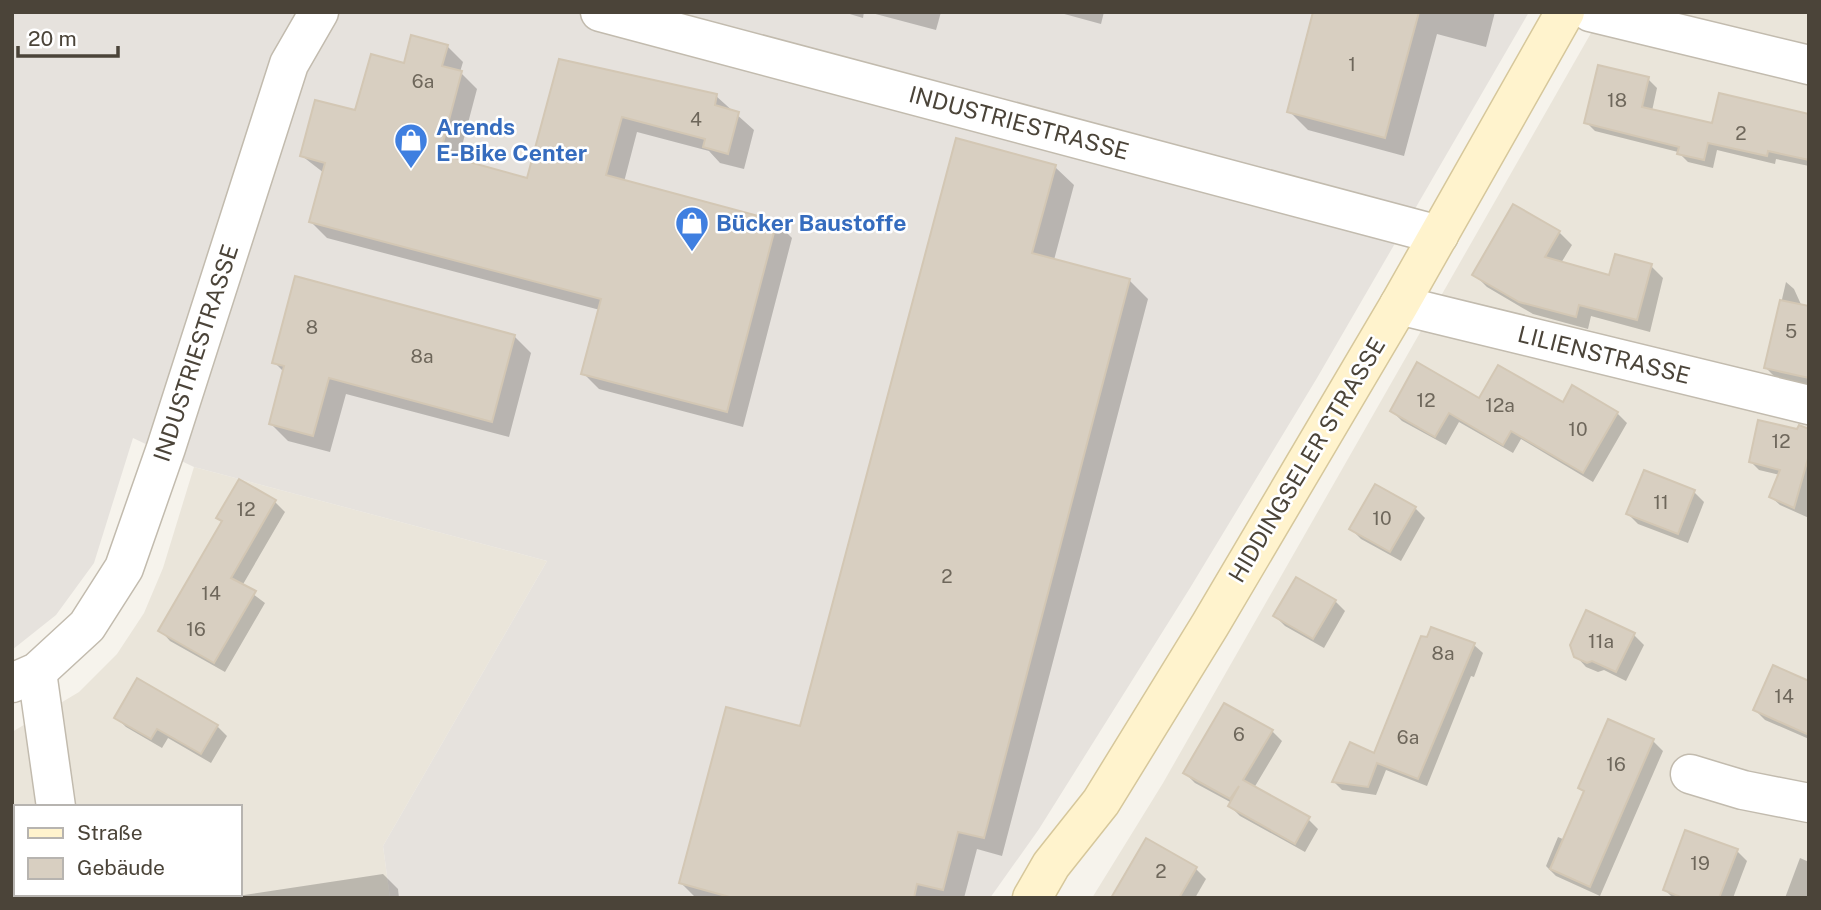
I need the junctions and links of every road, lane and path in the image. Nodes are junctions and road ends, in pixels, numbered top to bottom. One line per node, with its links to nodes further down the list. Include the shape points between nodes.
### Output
1 (319, 12): 9 (street, INDUSTRIESTRASSE, via 289,64 124,568 87,626)
2 (600, 12): 6 (street, INDUSTRIESTRASSE)
3 (1566, 12): 6 (street, HIDDINGSELER STRASSE)
4 (1590, 12): 5 (street)
5 (1809, 65)
6 (1439, 235): 7 (street, HIDDINGSELER STRASSE)
7 (1399, 305): 8 (street, LILIENSTRASSE); 13 (street, HIDDINGSELER STRASSE, via 1137,746)
8 (1809, 405)
9 (25, 678): 12 (street, INDUSTRIESTRASSE)
10 (1690, 774): 11 (street)
11 (1809, 803)
12 (56, 805)
13 (1032, 898)

